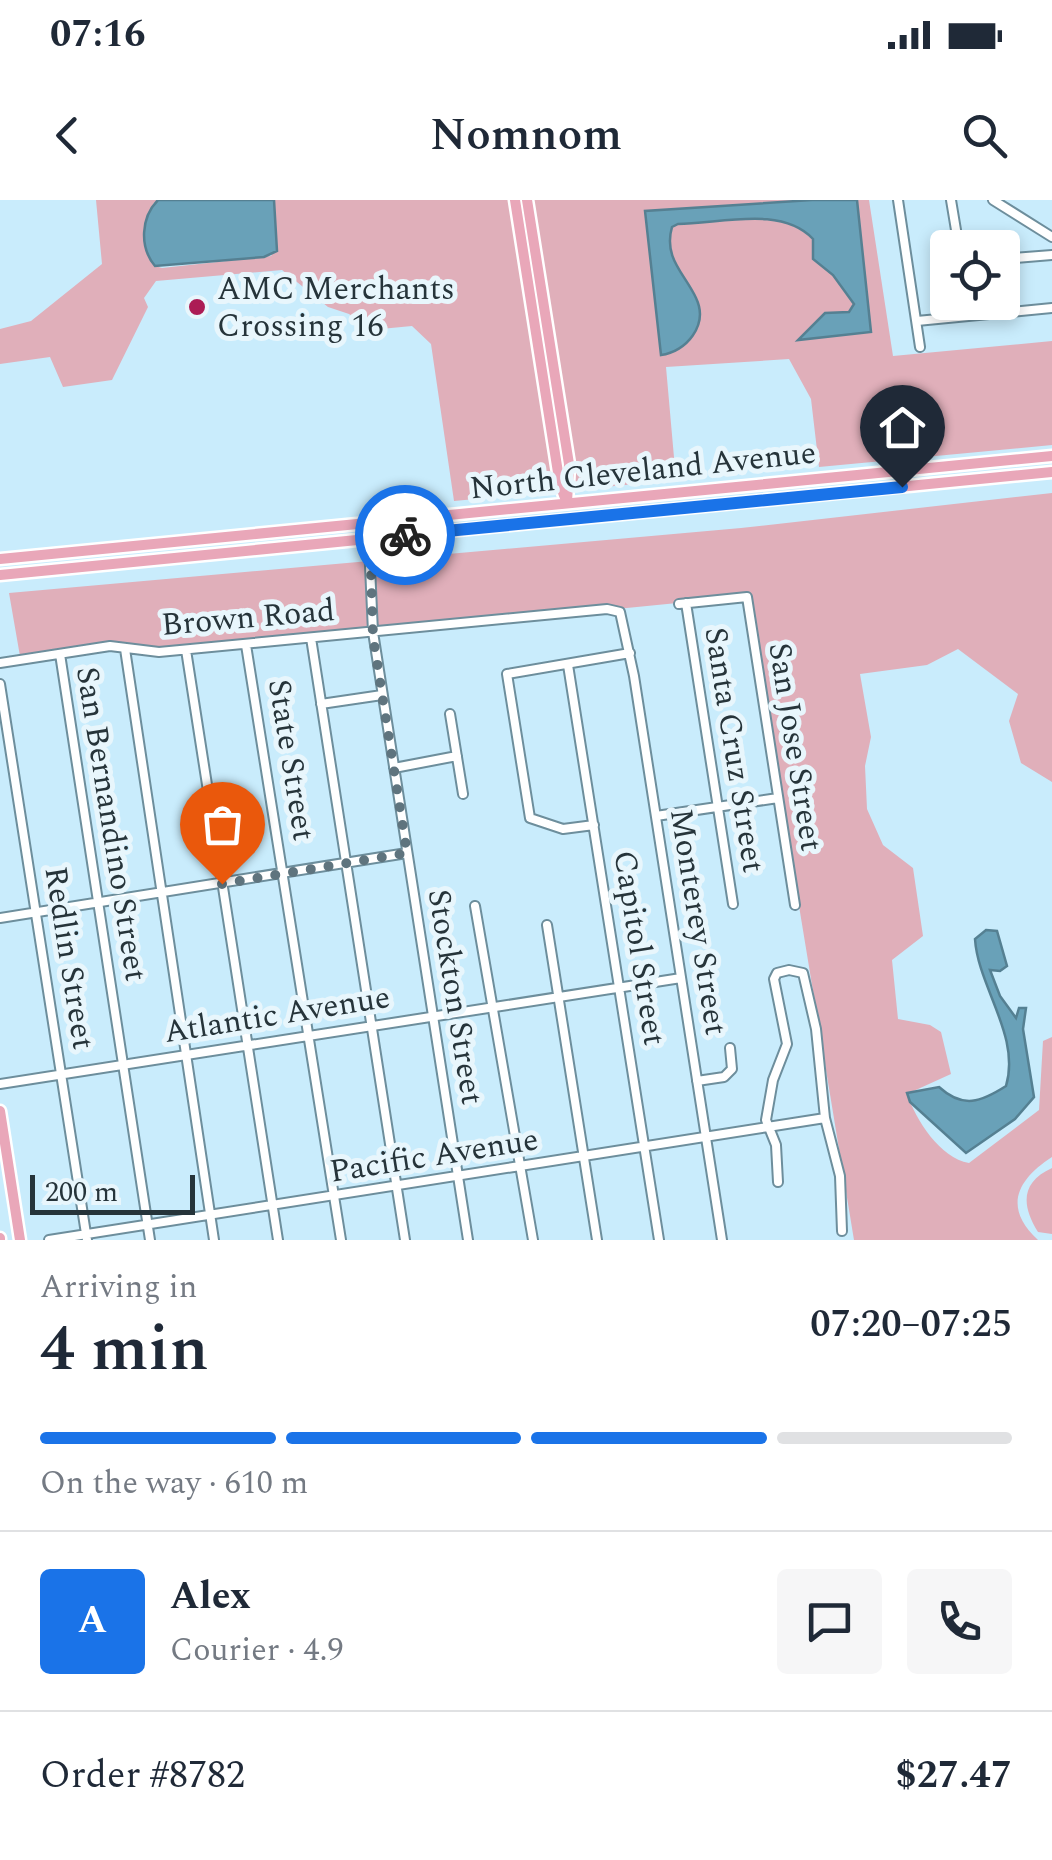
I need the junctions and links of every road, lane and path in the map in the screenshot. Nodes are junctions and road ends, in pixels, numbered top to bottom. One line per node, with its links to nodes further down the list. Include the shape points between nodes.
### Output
1 (516, 200): 17 (main road)
2 (528, 200): 17 (main road, via 569,464)
3 (898, 200): 13 (street)
4 (951, 200): 6 (street)
5 (993, 200): 7 (street)
6 (956, 230)
7 (1052, 236)
8 (1052, 255): 9 (street)
9 (1020, 258)
10 (1052, 308): 11 (street)
11 (1020, 311)
12 (930, 320): 13 (street)
13 (917, 321): 14 (street)
14 (920, 346)
15 (1052, 456): 17 (main road, North Cleveland Avenue)
16 (1052, 472): 18 (main road, North Cleveland Avenue)
17 (567, 503): 18 (main road, via 588,512); 19 (main road, North Cleveland Avenue); 20 (main road, via 559,513)
18 (716, 505): 20 (main road, North Cleveland Avenue)
19 (368, 523): 21 (street, Stockton Street); 22 (main road, North Cleveland Avenue)
20 (501, 526): 21 (main road, North Cleveland Avenue)
21 (370, 538): 25 (main road, North Cleveland Avenue); 30 (street, Stockton Street)
22 (184, 540): 23 (main road, North Cleveland Avenue); 25 (main road, via 132,553)
23 (125, 546): 24 (main road, North Cleveland Avenue); 26 (main road, via 115,556)
24 (0, 559)
25 (124, 562): 26 (main road, North Cleveland Avenue)
26 (59, 569): 27 (main road, North Cleveland Avenue)
27 (0, 575)
28 (683, 604): 46 (street, San Jose Street, via 747,598); 47 (street, Santa Cruz Street)
29 (620, 612): 30 (street, Brown Road); 36 (street, Monterey Street)
30 (373, 632): 31 (street, Brown Road); 40 (street, Stockton Street)
31 (311, 638): 32 (street, Brown Road); 41 (street)
32 (246, 644): 34 (street, Brown Road); 52 (street, State Street)
33 (125, 650): 34 (street, Brown Road); 35 (street, Brown Road); 54 (street)
34 (186, 650): 53 (street)
35 (60, 654): 37 (street, Brown Road); 55 (street, San Bernandino Street)
36 (630, 654): 38 (street); 48 (street, Monterey Street)
37 (0, 662)
38 (568, 664): 49 (street, Capitol Street); 49 (street, via 508,674 530,818 563,828)
39 (0, 684): 59 (street, Redlin Street)
40 (382, 695): 41 (street); 44 (street, Stockton Street)
41 (321, 704): 51 (street)
42 (450, 714): 43 (street)
43 (457, 756): 44 (street); 45 (street)
44 (394, 768): 50 (street, Stockton Street)
45 (464, 794)
46 (778, 798): 47 (street); 57 (street, San Jose Street)
47 (718, 806): 48 (street); 56 (street, Santa Cruz Street)
48 (656, 816): 62 (street, Monterey Street)
49 (594, 825): 63 (street, Capitol Street)
50 (407, 853): 51 (street); 66 (street, Stockton Street)
51 (346, 865): 52 (street); 67 (street)
52 (284, 874): 53 (street); 68 (street, State Street)
53 (222, 884): 54 (street); 69 (street)
54 (160, 894): 55 (street); 71 (street)
55 (98, 903): 59 (street); 72 (street, San Bernandino Street)
56 (733, 904)
57 (795, 904)
58 (475, 906): 65 (street)
59 (36, 913): 60 (street); 73 (street, Redlin Street)
60 (0, 918)
61 (547, 925): 64 (street)
62 (681, 978): 63 (street, Atlantic Avenue); 74 (street, Monterey Street)
63 (620, 987): 64 (street, Atlantic Avenue); 80 (street, Capitol Street)
64 (558, 997): 65 (street, Atlantic Avenue); 81 (street)
65 (496, 1006): 66 (street, Atlantic Avenue); 82 (street)
66 (433, 1016): 67 (street, Atlantic Avenue); 83 (street, Stockton Street)
67 (371, 1025): 68 (street, Atlantic Avenue); 85 (street)
68 (311, 1035): 69 (street, Atlantic Avenue); 86 (street, State Street)
69 (247, 1045): 71 (street, Atlantic Avenue); 87 (street)
70 (730, 1048): 74 (street, via 732,1069)
71 (184, 1054): 72 (street, Atlantic Avenue); 88 (street)
72 (123, 1064): 73 (street, Atlantic Avenue); 89 (street, San Bernandino Street)
73 (62, 1074): 75 (street, Atlantic Avenue); 91 (street, Redlin Street)
74 (698, 1082): 79 (street, Monterey Street)
75 (0, 1084)
76 (0, 1112): 92 (main road)
77 (825, 1118): 78 (street, Pacific Avenue); 78 (street, via 803,973 783,970 774,980 787,1044); 90 (street, via 840,1176)
78 (766, 1126): 79 (street, Pacific Avenue); 84 (street, via 776,1145)
79 (706, 1138): 80 (street, Pacific Avenue); 103 (street, Monterey Street)
80 (644, 1148): 81 (street, Pacific Avenue); 102 (street, Capitol Street)
81 (582, 1158): 82 (street, Pacific Avenue); 101 (street)
82 (521, 1168): 83 (street, Pacific Avenue); 100 (street)
83 (458, 1178): 85 (street, Pacific Avenue); 99 (street, Stockton Street)
84 (778, 1182)
85 (397, 1187): 86 (street, Pacific Avenue); 98 (street)
86 (334, 1197): 87 (street, Pacific Avenue); 97 (street, State Street)
87 (272, 1206): 88 (street, Pacific Avenue); 96 (street)
88 (210, 1215): 89 (street, Pacific Avenue); 95 (street)
89 (147, 1224): 91 (street, Pacific Avenue); 94 (street, San Bernandino Street)
90 (842, 1231)
91 (87, 1237): 93 (street, Pacific Avenue)
92 (20, 1240)
93 (49, 1240)
94 (150, 1240)
95 (214, 1240)
96 (278, 1240)
97 (341, 1240)
98 (404, 1240)
99 (468, 1240)
100 (532, 1240)
101 (597, 1240)
102 (659, 1240)
103 (722, 1240)

